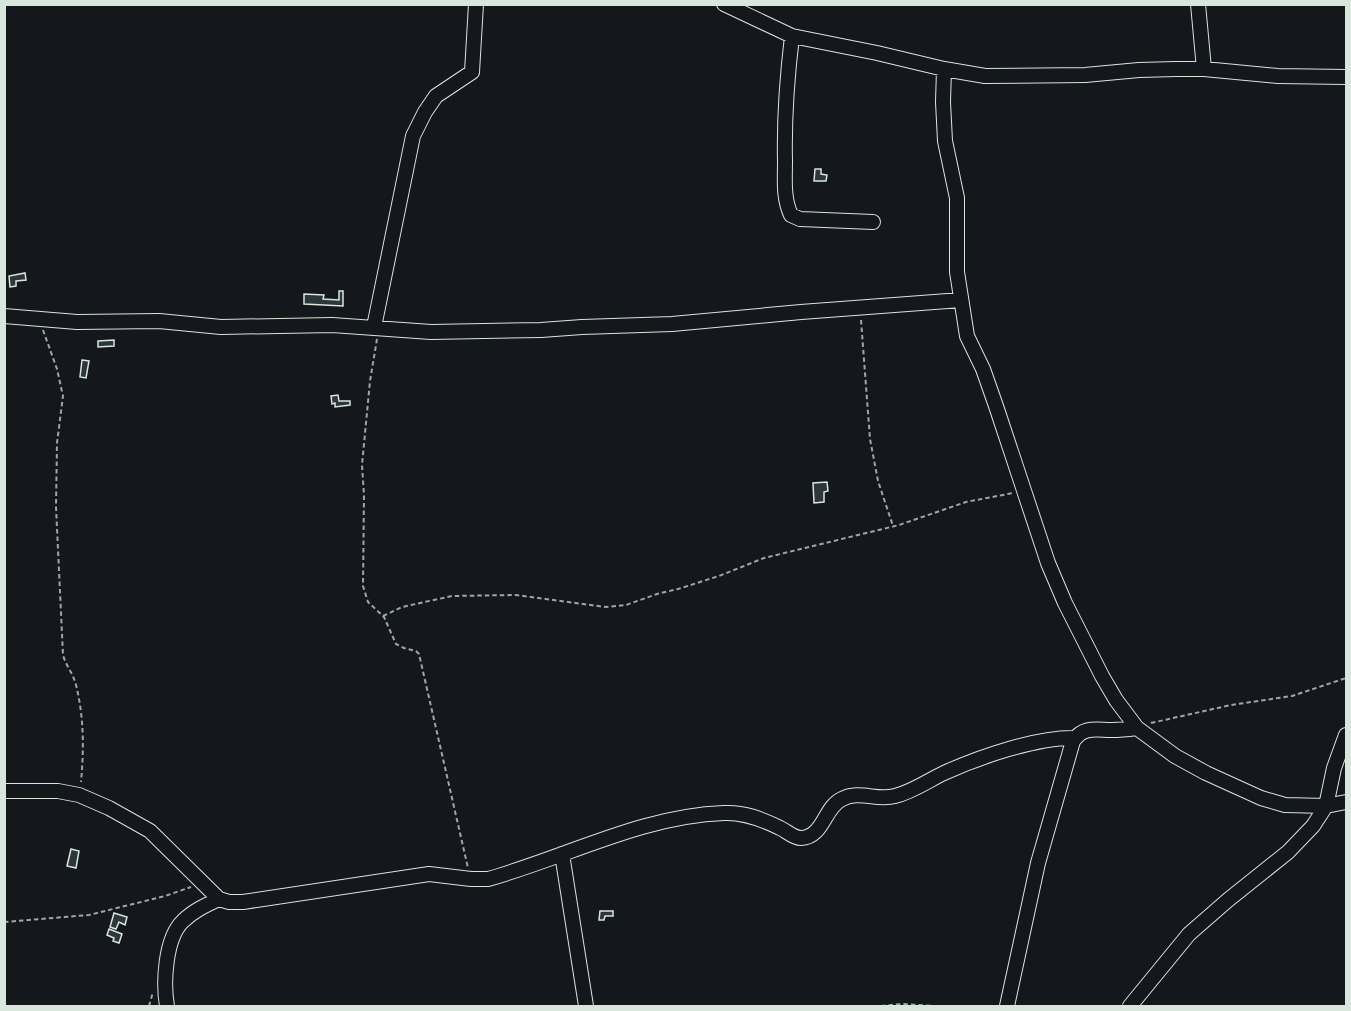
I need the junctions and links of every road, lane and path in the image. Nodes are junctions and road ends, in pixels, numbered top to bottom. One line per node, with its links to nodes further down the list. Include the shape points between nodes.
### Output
1 (476, 4): 13 (street, via 472,72 436,96 413,136)
2 (724, 4): 4 (street)
3 (1198, 4): 6 (street)
4 (792, 36): 5 (street); 8 (street, via 785,112 785,191 791,215 800,219)
5 (944, 69): 6 (street, via 985,76); 9 (street, via 945,141 957,198)
6 (1204, 69): 7 (street)
7 (1347, 77)
8 (873, 222)
9 (961, 300): 10 (street); 14 (street, via 967,336 983,369)
10 (860, 307): 13 (street, via 672,324 542,330 431,332); 15 (path, via 870,439)
11 (4, 316): 12 (street)
12 (39, 319): 13 (street, via 159,321 221,327); 22 (path, via 63,396 57,442 58,586 63,655 80,705 84,756)
13 (376, 327): 16 (path, via 362,465 363,578 368,602)
14 (1023, 490): 15 (path, via 966,502); 18 (street, via 1065,603 1116,700)
15 (892, 526): 16 (path, via 764,558 626,605 585,605 516,595 452,596)
16 (383, 616): 26 (path, via 396,644 419,654)
17 (1347, 678): 18 (path, via 1292,696 1180,715)
18 (1137, 728): 20 (street, via 1088,729); 24 (street, via 1175,756 1261,798 1285,805)
19 (1347, 735): 24 (street, via 1334,768)
20 (1075, 738): 25 (street, via 1029,744 954,768 898,796 846,796 830,809 816,831 801,838 750,816 721,813 626,831); 34 (street, via 1038,863)
21 (4, 791): 22 (street)
22 (79, 795): 27 (street, via 150,831)
23 (1347, 802): 24 (street)
24 (1326, 806): 35 (street, via 1288,852 1189,934)
25 (562, 854): 26 (street, via 508,874); 31 (street)
26 (471, 879): 28 (street, via 429,874 265,900)
27 (202, 884): 28 (street); 29 (path, via 89,915)
28 (219, 899): 30 (street, via 192,913 174,932 168,954)
29 (4, 922)
30 (167, 1006)
31 (586, 1006)
32 (881, 1006): 33 (path)
33 (934, 1006)
34 (1007, 1006)
35 (1130, 1006)

